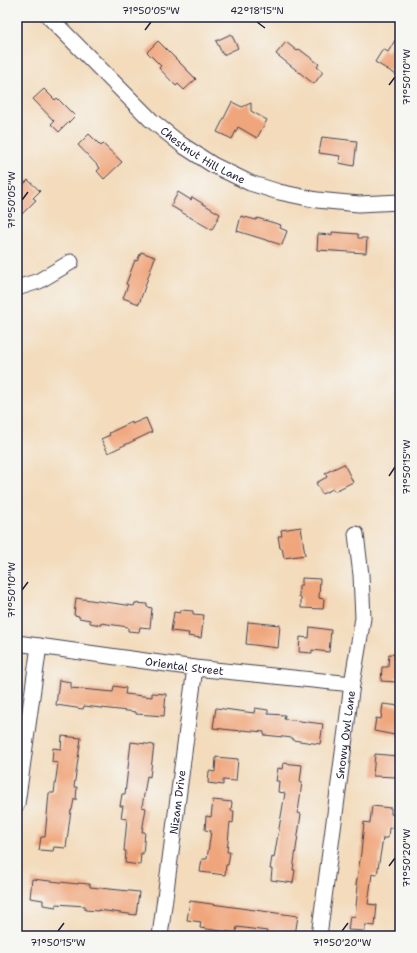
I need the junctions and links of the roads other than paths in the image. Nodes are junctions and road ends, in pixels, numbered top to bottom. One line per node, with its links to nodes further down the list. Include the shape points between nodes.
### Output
1 (49, 17): 2 (street, Chestnut Hill Lane, via 151,120 182,145 213,164 250,183 317,200 358,204)
2 (400, 202)
3 (71, 262): 4 (street, via 39,281)
4 (17, 288)
5 (356, 534): 9 (street, Snowy Owl Lane, via 363,618)
6 (17, 643): 7 (street, Oriental Street)
7 (38, 646): 8 (street, Oriental Street); 10 (street)
8 (195, 668): 9 (street, Oriental Street); 11 (street, Nizam Drive)
9 (352, 684): 12 (street, Snowy Owl Lane)
10 (17, 804)
11 (160, 936)
12 (319, 936)

